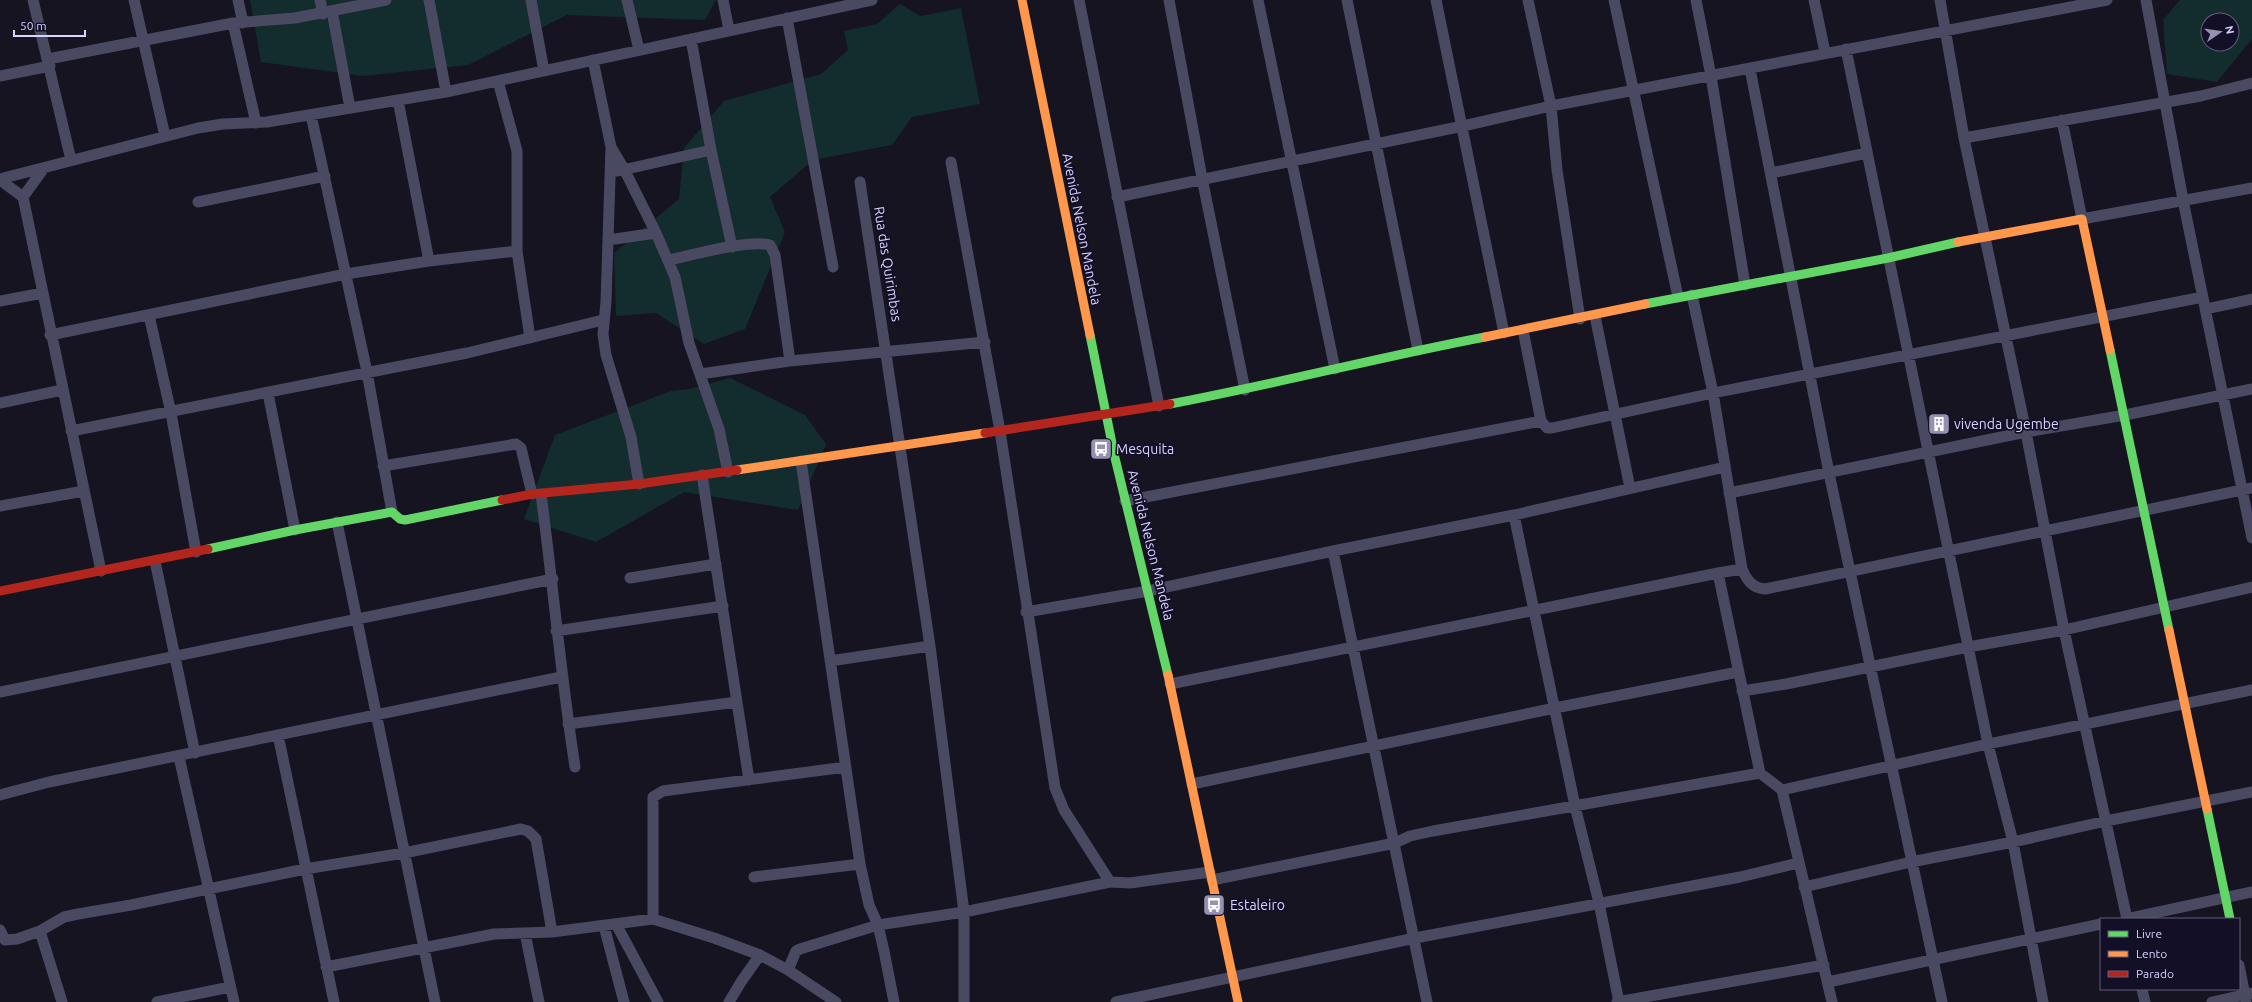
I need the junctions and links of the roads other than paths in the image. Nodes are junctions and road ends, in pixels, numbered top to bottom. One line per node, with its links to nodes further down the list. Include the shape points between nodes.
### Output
1 (33, 0): 36 (street)
2 (134, 0): 31 (street)
3 (238, 0): 27 (street)
4 (320, 0): 25 (street)
5 (386, 0): 25 (street)
6 (429, 0): 43 (street)
7 (531, 0): 38 (street)
8 (627, 0): 33 (street)
9 (723, 0): 28 (street)
10 (872, 0): 24 (street)
11 (1022, 0): 124 (street, Avenida Nelson Mandela)
12 (1079, 0): 72 (street)
13 (1169, 0): 67 (street)
14 (1258, 0): 60 (street)
15 (1347, 0): 55 (street)
16 (1436, 0): 52 (street)
17 (1528, 0): 47 (street)
18 (1614, 0): 44 (street)
19 (1696, 0): 40 (street)
20 (1814, 0): 34 (street)
21 (1940, 0): 29 (street)
22 (2107, 0): 29 (street)
23 (2146, 0): 46 (street)
24 (820, 5): 26 (street)
25 (328, 13): 27 (street, via 275,21); 48 (street)
26 (787, 18): 28 (street); 84 (street)
27 (238, 23): 31 (street); 51 (street)
28 (729, 30): 30 (street)
29 (1945, 30): 32 (street); 54 (street)
30 (691, 39): 33 (street); 57 (street)
31 (143, 40): 36 (street); 53 (street)
32 (1846, 48): 34 (street); 58 (street)
33 (639, 50): 35 (street)
34 (1825, 52): 37 (street)
35 (593, 60): 38 (street); 56 (street)
36 (49, 62): 39 (street); 59 (street)
37 (1750, 69): 40 (street); 64 (street)
38 (544, 71): 41 (street)
39 (0, 76)
40 (1711, 76): 44 (street); 87 (street)
41 (498, 81): 43 (street); 80 (street, via 518,160)
42 (2252, 83): 46 (street, via 2202,96)
43 (446, 92): 45 (street)
44 (1633, 92): 47 (street); 90 (street)
45 (398, 100): 48 (street); 83 (street)
46 (2164, 102): 50 (street); 73 (street)
47 (1551, 106): 52 (street); 98 (street, via 1558,177)
48 (350, 108): 49 (street)
49 (311, 115): 51 (street); 66 (street)
50 (2062, 120): 54 (street); 75 (street)
51 (256, 123): 53 (street, via 223,124)
52 (1462, 126): 55 (street); 101 (street)
53 (165, 136): 59 (street)
54 (1964, 138): 77 (street)
55 (1376, 144): 60 (street); 106 (street)
56 (611, 147): 63 (street); 65 (street)
57 (711, 150): 63 (street); 79 (street)
58 (1867, 153): 64 (street); 81 (street)
59 (71, 160): 62 (street)
60 (1290, 160): 67 (street); 110 (street)
61 (951, 162): 105 (street)
62 (44, 168): 68 (street); 71 (street)
63 (624, 169): 65 (street); 76 (street)
64 (1771, 174): 86 (street)
65 (610, 175): 78 (street)
66 (325, 176): 74 (street); 85 (street)
67 (1202, 178): 72 (street); 116 (street)
68 (0, 180): 71 (street)
69 (860, 182): 107 (street, Rua das Quirimbas)
70 (2252, 188): 73 (street)
71 (23, 197): 88 (street)
72 (1117, 197): 121 (street)
73 (2183, 200): 75 (street); 91 (street)
74 (198, 202)
75 (2082, 219): 77 (street); 97 (street)
76 (656, 233): 78 (street); 82 (street)
77 (1985, 236): 81 (street); 102 (street)
78 (608, 240): 99 (street)
79 (732, 247): 82 (street); 109 (street, via 765,244 774,249)
80 (517, 251): 83 (street); 104 (street)
81 (1888, 258): 86 (street); 108 (street)
82 (669, 260): 112 (street, via 689,344)
83 (428, 261): 85 (street)
84 (833, 267)
85 (346, 274): 95 (street); 111 (street)
86 (1791, 277): 87 (street); 113 (street)
87 (1745, 285): 89 (street)
88 (43, 293): 93 (street); 103 (street)
89 (1692, 295): 90 (street); 118 (street)
90 (1678, 297): 96 (street)
91 (2204, 297): 94 (street); 97 (street)
92 (2252, 299): 94 (street)
93 (0, 301)
94 (2206, 309): 119 (street)
95 (149, 315): 103 (street); 122 (street)
96 (1595, 316): 98 (street); 123 (street)
97 (2103, 317): 102 (street); 125 (street)
98 (1580, 319): 100 (street)
99 (604, 320): 104 (street); 138 (street, via 606,355 631,437)
100 (1523, 330): 101 (street); 126 (street)
101 (1504, 333): 106 (street)
102 (2005, 334): 108 (street); 129 (street)
103 (50, 335): 115 (street)
104 (530, 338): 111 (street)
105 (985, 342): 107 (street); 128 (street)
106 (1418, 350): 110 (street)
107 (886, 351): 109 (street); 130 (street, Rua das Quirimbas)
108 (1907, 355): 113 (street); 131 (street)
109 (790, 361): 112 (street)
110 (1335, 369): 116 (street)
111 (367, 372): 117 (street); 133 (street)
112 (700, 374): 135 (street, via 719,429)
113 (1809, 374): 118 (street); 136 (street)
114 (2252, 389): 119 (street)
115 (62, 390): 120 (street); 127 (street)
116 (1245, 390): 121 (street)
117 (268, 393): 122 (street); 150 (street)
118 (1713, 393): 123 (street); 134 (street)
119 (2222, 394): 125 (street); 140 (street)
120 (0, 403)
121 (1159, 406): 124 (street)
122 (171, 413): 127 (street); 155 (street)
123 (1616, 414): 126 (street, via 1552,428 1548,428); 139 (street)
124 (1106, 415): 128 (street); 144 (street, Avenida Nelson Mandela)
125 (2125, 415): 129 (street); 146 (street)
126 (1541, 421): 144 (street)
127 (71, 431): 141 (street)
128 (1000, 431): 130 (street); 170 (street)
129 (2026, 432): 131 (street); 151 (street)
130 (899, 445): 132 (street); 174 (street, Rua das Quirimbas)
131 (1929, 452): 136 (street); 153 (street)
132 (802, 461): 135 (street); 178 (street)
133 (383, 466): 143 (street, via 516,444 521,448); 147 (street)
134 (1725, 467): 139 (street); 142 (street)
135 (728, 472): 137 (street)
136 (1829, 473): 142 (street); 160 (street)
137 (702, 475): 138 (street); 157 (street)
138 (639, 484): 143 (street)
139 (1630, 488): 148 (street)
140 (2247, 489): 146 (street); 152 (street)
141 (84, 491): 145 (street); 159 (street)
142 (1729, 493): 158 (street)
143 (537, 494): 147 (street, via 405,520); 163 (street)
144 (1125, 501): 166 (street, Avenida Nelson Mandela)
145 (0, 506)
146 (2143, 510): 151 (street); 168 (street)
147 (392, 512): 149 (street)
148 (1514, 515): 154 (street); 169 (street)
149 (337, 522): 150 (street); 171 (street)
150 (295, 530): 155 (street)
151 (2045, 531): 153 (street); 172 (street)
152 (2252, 538)
153 (1949, 550): 160 (street); 175 (street)
154 (1333, 551): 166 (street); 176 (street)
155 (196, 552): 156 (street)
156 (156, 561): 159 (street); 177 (street)
157 (716, 564): 162 (street); 167 (street)
158 (1742, 569): 160 (street, via 1753,586 1765,589); 161 (street)
159 (101, 571): 165 (street)
160 (1850, 571): 179 (street)
161 (1718, 573): 169 (street); 180 (street)
162 (630, 578)
163 (553, 579): 171 (street); 173 (street)
164 (2252, 587): 168 (street)
165 (0, 591)
166 (1148, 591): 170 (street); 182 (street, Avenida Nelson Mandela)
167 (722, 606): 173 (street); 186 (street)
168 (2164, 607): 172 (street); 187 (street)
169 (1534, 610): 176 (street); 188 (street)
170 (1026, 612): 218 (street, via 1055,788 1064,810)
171 (357, 619): 177 (street); 189 (street)
172 (2064, 630): 175 (street); 191 (street)
173 (556, 631): 181 (street)
174 (930, 646): 178 (street); 224 (street, Rua das Quirimbas)
175 (1968, 646): 179 (street); 193 (street)
176 (1353, 648): 182 (street); 194 (street)
177 (175, 656): 185 (street); 195 (street)
178 (830, 661): 199 (street)
179 (1870, 668): 184 (street); 197 (street)
180 (1738, 672): 184 (street); 188 (street)
181 (561, 678): 189 (street); 190 (street)
182 (1170, 684): 202 (street, Avenida Nelson Mandela)
183 (2252, 690): 187 (street)
184 (1742, 691): 200 (street)
185 (0, 692)
186 (737, 702): 190 (street); 201 (street)
187 (2184, 704): 191 (street); 206 (street)
188 (1555, 708): 194 (street); 207 (street)
189 (376, 716): 192 (street); 211 (street)
190 (568, 724): 198 (street)
191 (2085, 724): 193 (street); 208 (street)
192 (278, 735): 195 (street); 215 (street)
193 (1988, 744): 197 (street); 209 (street)
194 (1373, 746): 202 (street); 210 (street)
195 (194, 753): 196 (street)
196 (179, 757): 205 (street, via 48,782); 220 (street)
197 (1891, 765): 203 (street); 212 (street)
198 (575, 767)
199 (846, 767): 201 (street); 214 (street)
200 (1760, 773): 203 (street); 207 (street)
201 (749, 780): 228 (street, via 664,791 653,797)
202 (1192, 784): 216 (street, Avenida Nelson Mandela)
203 (1782, 790): 213 (street)
204 (2252, 792): 206 (street)
205 (0, 795)
206 (2204, 801): 208 (street); 222 (street)
207 (1575, 806): 210 (street, via 1433,831 1410,836); 223 (street)
208 (2106, 821): 209 (street); 225 (street)
209 (2013, 842): 212 (street); 237 (street)
210 (1395, 843): 216 (street); 236 (street)
211 (404, 853): 215 (street); 234 (street, via 508,830 528,831 536,839); 238 (street)
212 (1911, 862): 219 (street); 240 (street)
213 (1798, 863): 219 (street); 223 (street, via 1724,880)
214 (860, 864): 217 (street); 231 (street, via 869,905)
215 (305, 868): 220 (street); 242 (street)
216 (1211, 876): 218 (street, via 1130,883); 245 (street, Avenida Nelson Mandela)
217 (754, 877)
218 (1110, 882): 224 (street)
219 (1804, 887): 241 (street)
220 (208, 888): 233 (street, via 64,917); 247 (street)
221 (2252, 892): 222 (street)
222 (2225, 897): 226 (street); 227 (street)
223 (1599, 903): 236 (street); 265 (street)
224 (964, 912): 231 (street); 261 (street, Rua das Quirimbas)
225 (2127, 918)
226 (2131, 918)
227 (2230, 918)
228 (653, 919): 230 (street); 239 (street)
229 (2100, 924): 237 (street)
230 (610, 925): 234 (street); 256 (street); 257 (street)
231 (878, 925): 244 (street, via 796,951); 260 (street)
232 (0, 930): 233 (street, via 8,942)
233 (40, 931): 250 (street)
234 (552, 932): 235 (street)
235 (525, 933): 238 (street, via 494,934); 255 (street)
236 (1415, 938): 245 (street); 264 (street)
237 (2030, 939): 240 (street); 268 (street)
238 (424, 949): 242 (street); 254 (street)
239 (760, 956): 244 (street); 258 (street)
240 (1932, 960): 246 (street); 267 (street)
241 (1824, 965): 246 (street); 265 (street)
242 (326, 967): 253 (street)
243 (2240, 969): 249 (street)
244 (788, 970): 259 (street)
245 (1234, 977): 262 (street); 263 (street, Avenida Nelson Mandela)
246 (1828, 982): 266 (street)
247 (230, 987): 251 (street); 252 (street)
248 (2142, 990): 269 (street)
249 (2248, 997): 270 (street)
250 (62, 1002)
251 (157, 1002)
252 (234, 1002)
253 (334, 1002)
254 (435, 1002)
255 (539, 1002)
256 (624, 1002)
257 (658, 1002)
258 (729, 1002)
259 (836, 1002)
260 (894, 1002)
261 (964, 1002)
262 (1116, 1002)
263 (1238, 1002)
264 (1427, 1002)
265 (1618, 1002)
266 (1832, 1002)
267 (1942, 1002)
268 (2043, 1002)
269 (2145, 1002)
270 (2212, 1002)

